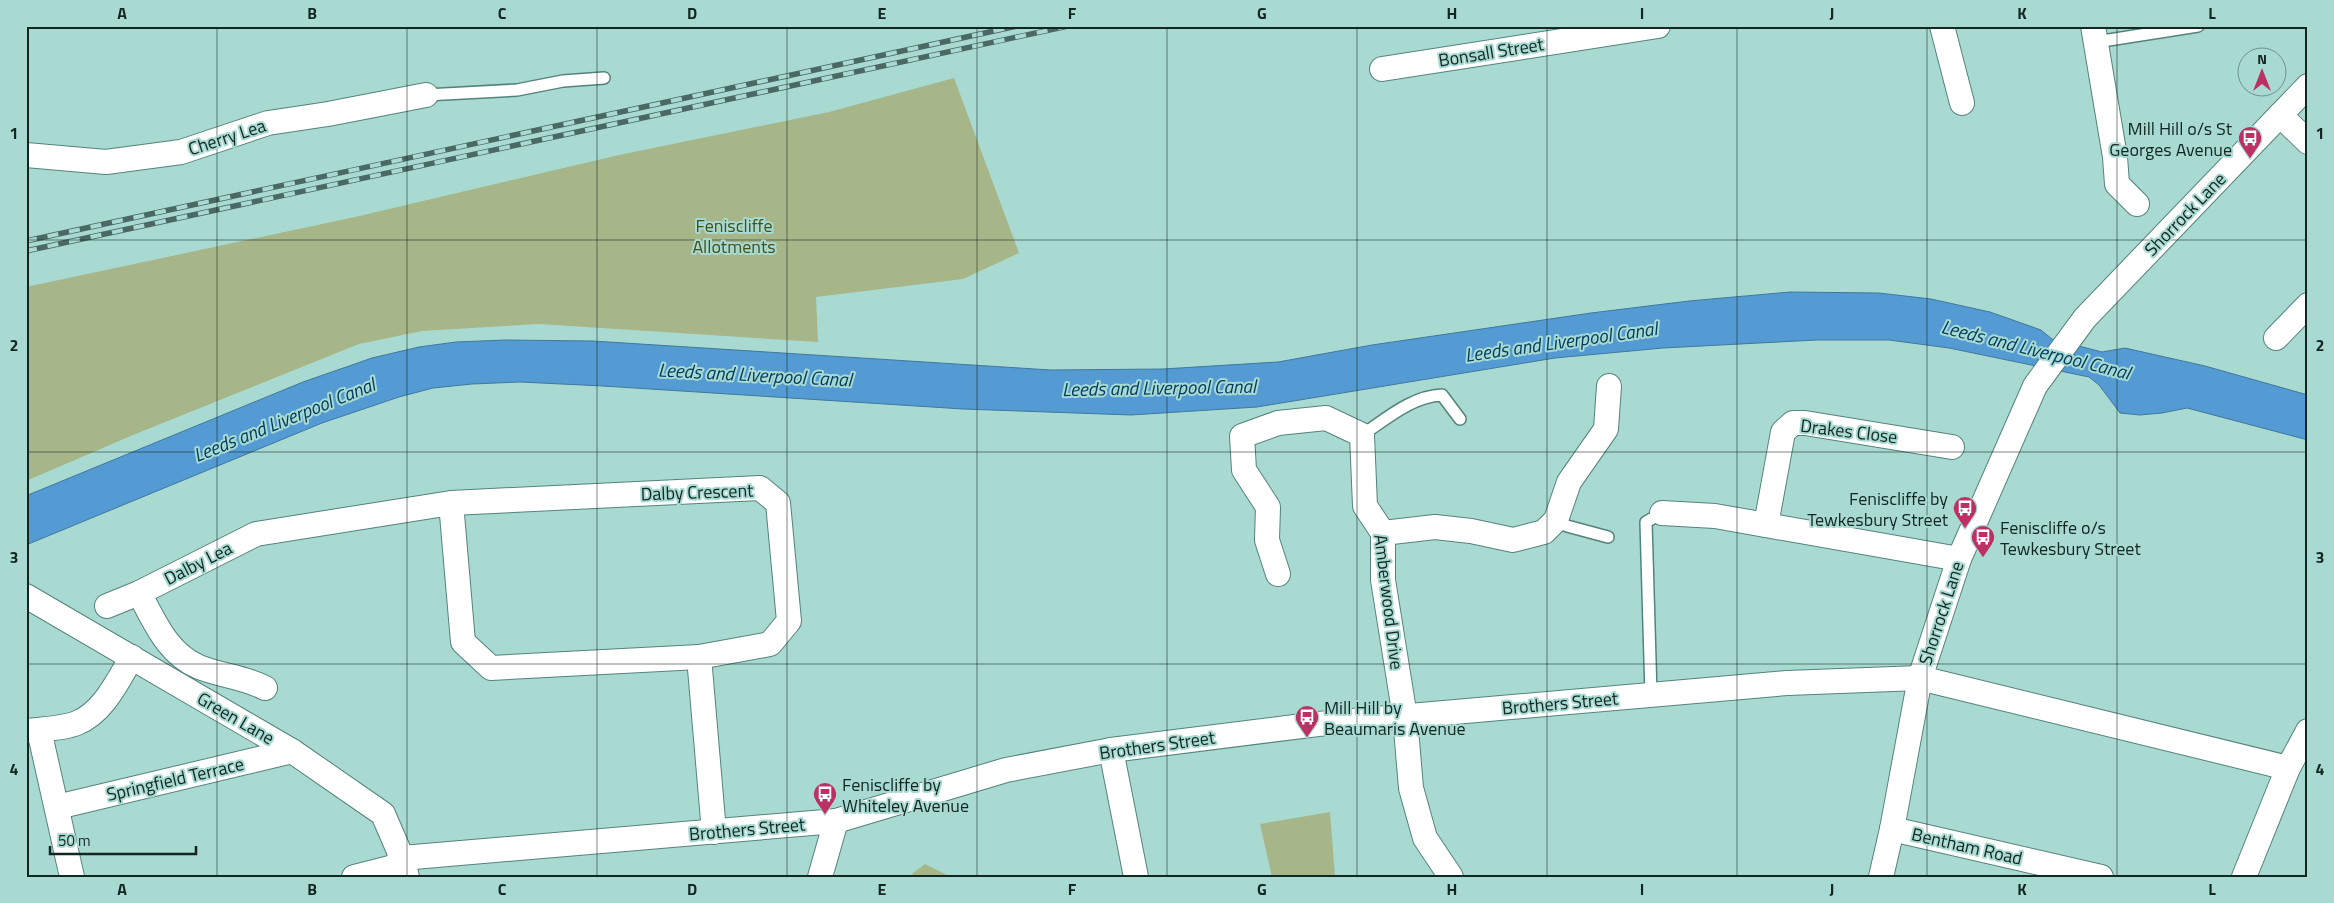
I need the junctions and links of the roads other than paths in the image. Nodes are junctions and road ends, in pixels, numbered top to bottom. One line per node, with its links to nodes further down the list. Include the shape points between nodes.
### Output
1 (1658, 26): 5 (street, Bonsall Street)
2 (1942, 26): 9 (street)
3 (2198, 26): 4 (lane)
4 (2095, 34): 13 (street, via 2116,158 2117,184)
5 (1382, 69)
6 (604, 78): 8 (lane, via 517,90)
7 (2308, 86): 10 (street, Shorrock Lane)
8 (426, 95): 12 (street, Cherry Lea, via 268,122 181,152 106,162)
9 (1962, 103)
10 (2280, 115): 11 (street); 27 (street, Shorrock Lane, via 2085,318 2036,386)
11 (2308, 142)
12 (26, 155)
13 (2137, 204)
14 (2308, 305): 15 (street)
15 (2276, 338)
16 (1608, 386): 22 (street, via 1606,429 1569,482)
17 (1460, 420): 18 (lane, via 1442,395 1432,395 1416,400)
18 (1362, 434): 24 (street, Amberwood Drive, via 1365,506); 28 (street, via 1326,418 1278,423 1242,436 1244,470 1268,507 1267,540)
19 (1952, 447): 23 (street, Drakes Close, via 1793,423 1783,432)
20 (451, 503): 25 (street, Dalby Crescent); 33 (street, Dalby Crescent, via 463,642 491,668); 33 (street, Dalby Crescent, via 760,488 778,503 789,621 770,644)
21 (1662, 513): 23 (street, via 1715,516); 36 (lane, via 1646,522)
22 (1556, 520): 24 (street, via 1544,532 1513,540 1435,527); 26 (lane)
23 (1766, 525): 27 (street)
24 (1383, 532): 37 (street, Amberwood Drive, via 1383,580)
25 (256, 534): 29 (street, Dalby Lea)
26 (1608, 537)
27 (1959, 559): 34 (street, Shorrock Lane)
28 (1278, 574)
29 (140, 593): 31 (street, Dalby Lea); 35 (street, via 168,645 198,666 247,679)
30 (26, 596): 32 (street, Green Lane)
31 (106, 606)
32 (132, 657): 38 (street, via 112,692 96,710 77,723); 41 (street, Green Lane)
33 (699, 657): 46 (street)
34 (1920, 678): 36 (street, Brothers Street, via 1787,683); 42 (street, Brothers Street); 45 (street, Shorrock Lane)
35 (265, 688)
36 (1651, 695): 37 (street, Brothers Street)
37 (1405, 717): 40 (street, Brothers Street, via 1318,724); 52 (street, Amberwood Drive, via 1410,788 1425,838)
38 (32, 731): 43 (street)
39 (2308, 731): 42 (street)
40 (1111, 750): 44 (street, Brothers Street, via 1006,770); 51 (street)
41 (292, 751): 43 (street, Springfield Terrace); 47 (street, Green Lane, via 383,814)
42 (2288, 768): 55 (street)
43 (57, 807): 48 (street)
44 (836, 821): 46 (street, Brothers Street); 50 (street)
45 (1892, 830): 53 (street, Shorrock Lane); 54 (street, Bentham Road)
46 (714, 832): 47 (street, Brothers Street)
47 (405, 868): 49 (street, via 393,867)
48 (72, 877)
49 (354, 877)
50 (820, 877)
51 (1136, 877)
52 (1451, 877)
53 (1881, 877)
54 (2101, 877)
55 (2244, 877)

